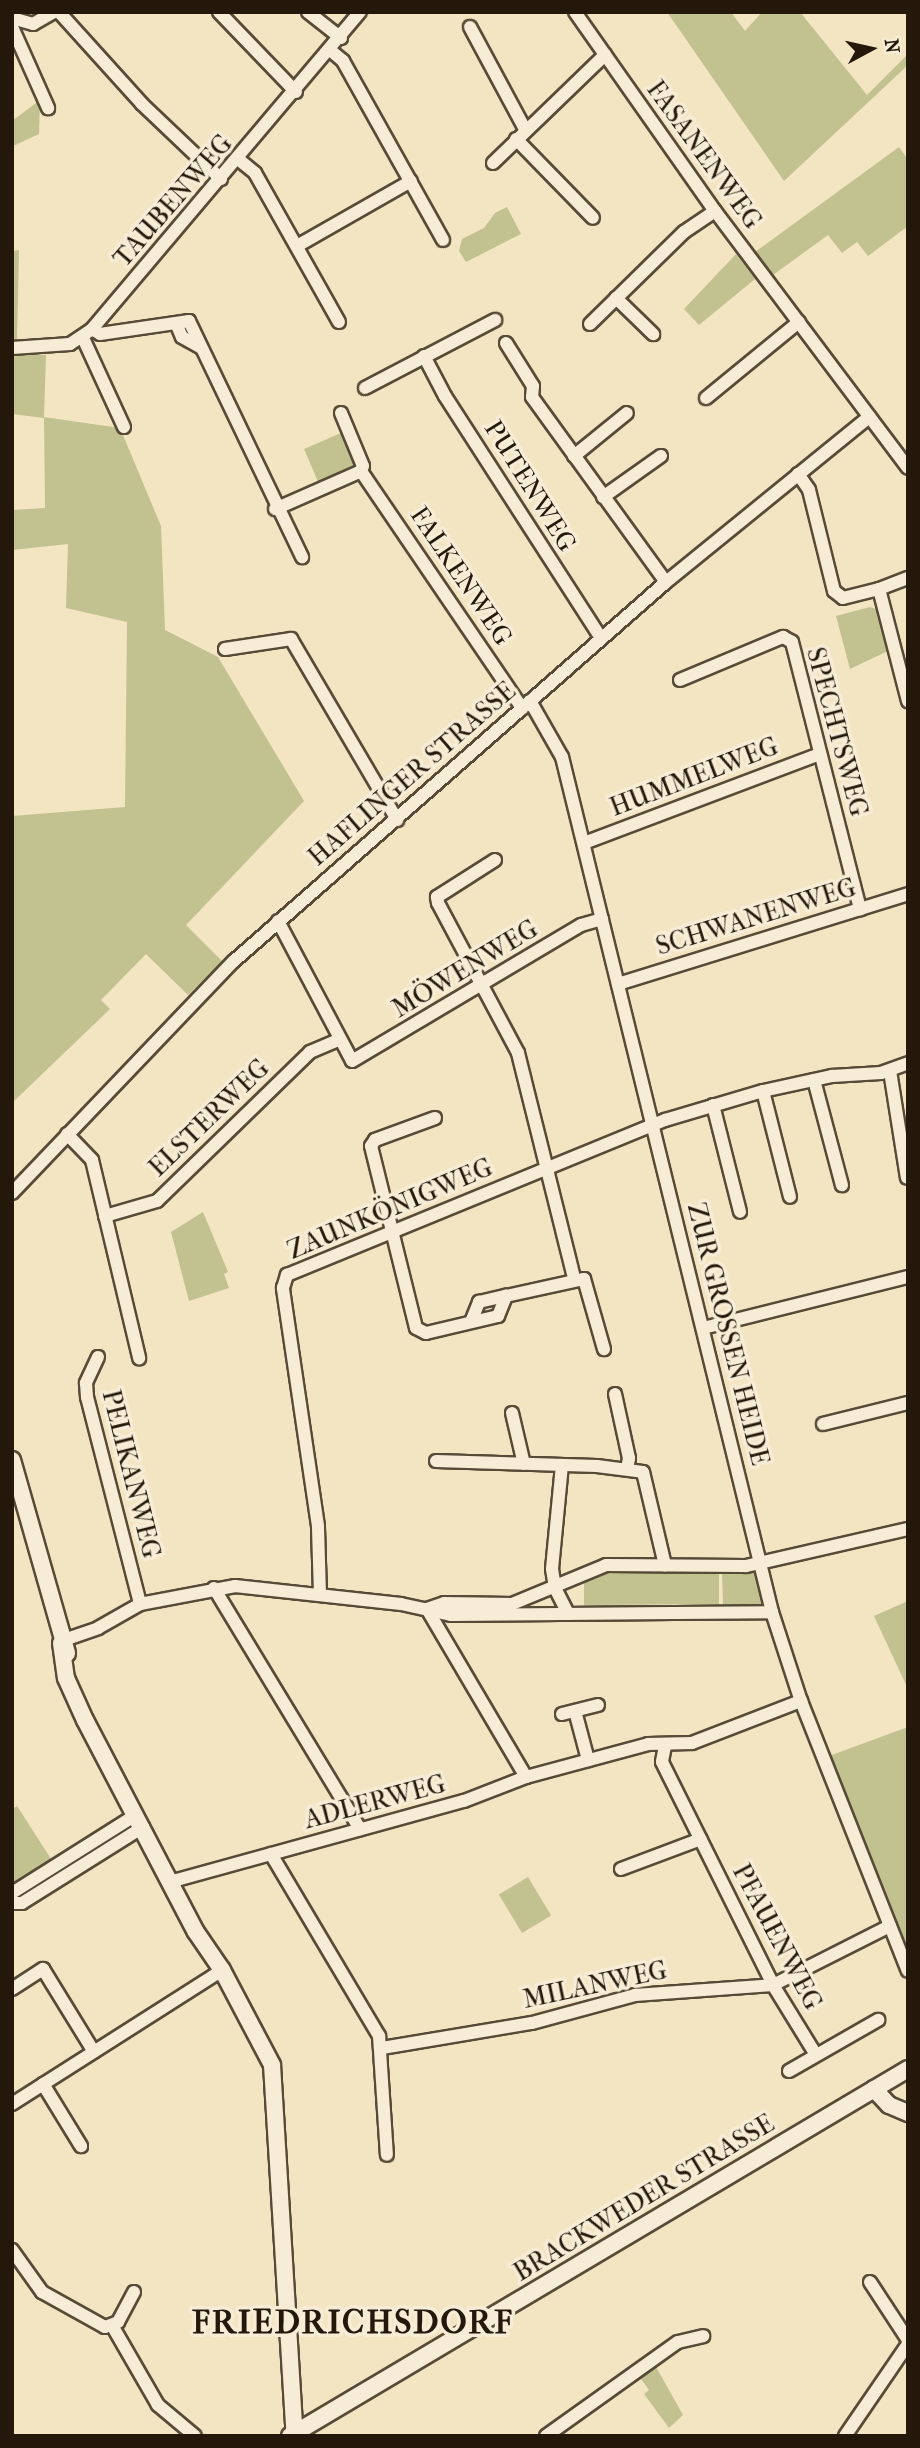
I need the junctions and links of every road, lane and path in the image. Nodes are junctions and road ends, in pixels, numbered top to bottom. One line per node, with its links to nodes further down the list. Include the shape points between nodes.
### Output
1 (57, 12): 6 (street, via 33,24); 17 (street, via 142,104)
2 (219, 12): 12 (street)
3 (308, 12): 9 (street)
4 (360, 12): 9 (street, TAUBENWEG)
5 (575, 12): 11 (street, FASANENWEG)
6 (12, 18)
7 (12, 27): 13 (street)
8 (470, 27): 14 (street)
9 (341, 38): 10 (street, TAUBENWEG)
10 (330, 50): 12 (street, TAUBENWEG); 18 (street, via 343,61)
11 (605, 55): 14 (street); 19 (street, FASANENWEG)
12 (296, 92): 15 (street, TAUBENWEG)
13 (48, 107)
14 (521, 134): 16 (street); 20 (street)
15 (238, 159): 17 (street, TAUBENWEG); 22 (street, via 255,173)
16 (493, 163)
17 (221, 179): 28 (street, TAUBENWEG)
18 (411, 181): 21 (street); 22 (street)
19 (715, 211): 23 (street, via 684,232); 26 (street, FASANENWEG)
20 (593, 218)
21 (443, 240)
22 (298, 246): 25 (street)
23 (616, 298): 27 (street); 29 (street)
24 (495, 320): 32 (street)
25 (339, 322)
26 (799, 322): 34 (street); 37 (street, FASANENWEG)
27 (590, 324)
28 (87, 333): 31 (street, via 52,348); 38 (street); 45 (street, via 189,321)
29 (653, 334)
30 (506, 343): 39 (street, via 533,386 532,397)
31 (12, 348)
32 (425, 356): 33 (street); 50 (street, PUTENWEG, via 445,396)
33 (365, 388)
34 (706, 398)
35 (341, 413): 42 (street, FALKENWEG, via 363,466)
36 (627, 413): 39 (street)
37 (869, 417): 41 (street, FASANENWEG); 43 (street, HAFLINGER STRASSE)
38 (124, 427)
39 (574, 456): 44 (street)
40 (661, 456): 44 (street)
41 (908, 468)
42 (361, 471): 45 (street); 54 (street, FALKENWEG)
43 (798, 474): 48 (street, HAFLINGER STRASSE); 49 (street, via 808,490 834,591 843,598)
44 (603, 497): 48 (street)
45 (275, 509): 46 (street)
46 (302, 557)
47 (908, 578): 49 (street)
48 (666, 582): 50 (street, HAFLINGER STRASSE)
49 (878, 589): 53 (street)
50 (601, 638): 54 (street, HAFLINGER STRASSE)
51 (225, 649): 56 (street, via 291,639)
52 (680, 680): 55 (street, SPECHTSWEG, via 783,638 792,642)
53 (908, 701)
54 (526, 705): 56 (street, HAFLINGER STRASSE); 57 (street, ZUR GROSSEN HEIDE, via 556,739)
55 (820, 754): 57 (street, HUMMELWEG); 60 (street, SPECHTSWEG)
56 (397, 820): 62 (street, HAFLINGER STRASSE)
57 (584, 844): 61 (street, ZUR GROSSEN HEIDE)
58 (495, 860): 64 (street, via 437,897)
59 (908, 894): 60 (street, SCHWANENWEG)
60 (860, 909): 63 (street, SCHWANENWEG)
61 (602, 919): 63 (street, ZUR GROSSEN HEIDE); 64 (street, MÖWENWEG, via 581,925)
62 (278, 921): 65 (street); 73 (street, HAFLINGER STRASSE)
63 (618, 984): 72 (street, ZUR GROSSEN HEIDE)
64 (482, 985): 65 (street, MÖWENWEG, via 352,1061); 74 (street, via 518,1053)
65 (338, 1040): 80 (street, ELSTERWEG, via 310,1052 157,1201)
66 (908, 1063): 67 (street, ZAUNKÖNIGWEG)
67 (890, 1071): 68 (street, ZAUNKÖNIGWEG); 75 (street)
68 (814, 1080): 69 (street, ZAUNKÖNIGWEG); 76 (street)
69 (763, 1091): 70 (street, ZAUNKÖNIGWEG); 78 (street)
70 (713, 1105): 72 (street, ZAUNKÖNIGWEG); 79 (street)
71 (435, 1118): 81 (street, via 375,1140 371,1146)
72 (653, 1125): 74 (street, ZAUNKÖNIGWEG); 84 (street, ZUR GROSSEN HEIDE)
73 (67, 1135): 77 (street, HAFLINGER STRASSE); 80 (street, via 92,1160)
74 (547, 1168): 81 (street, ZAUNKÖNIGWEG); 83 (street)
75 (907, 1178)
76 (842, 1185)
77 (12, 1193)
78 (790, 1197)
79 (740, 1212)
80 (105, 1216): 87 (street)
81 (392, 1231): 83 (street, via 419,1332 498,1315 506,1296); 103 (street, ZAUNKÖNIGWEG, via 294,1270 284,1279 318,1526)
82 (908, 1277): 84 (street)
83 (574, 1278): 85 (street, via 587,1281)
84 (703, 1328): 99 (street, ZUR GROSSEN HEIDE)
85 (604, 1349)
86 (98, 1357): 104 (street, PELIKANWEG, via 86,1383 87,1397)
87 (139, 1358)
88 (615, 1394): 96 (street, via 629,1458)
89 (908, 1403): 91 (street)
90 (512, 1413): 94 (street)
91 (822, 1424)
92 (12, 1460): 97 (main road)
93 (436, 1461): 94 (street)
94 (524, 1464): 95 (street)
95 (562, 1465): 96 (street); 102 (street, via 552,1569)
96 (627, 1469): 100 (street, via 648,1477)
97 (15, 1485): 108 (main road)
98 (908, 1529): 99 (street)
99 (761, 1563): 100 (street); 106 (street, ZUR GROSSEN HEIDE)
100 (665, 1565): 102 (street, via 606,1565)
101 (214, 1588): 103 (street, via 249,1586); 104 (street); 115 (street)
102 (555, 1588): 105 (street, via 512,1604 444,1603); 107 (street)
103 (320, 1594): 105 (street)
104 (140, 1604): 108 (street)
105 (427, 1609): 107 (street, via 451,1615); 113 (street)
106 (772, 1612): 107 (street); 109 (street, ZUR GROSSEN HEIDE)
107 (568, 1614)
108 (61, 1642): 114 (main road, via 85,1720)
109 (801, 1701): 111 (street, ADLERWEG, via 692,1743); 122 (street, ZUR GROSSEN HEIDE)
110 (598, 1705): 112 (street, via 569,1712)
111 (665, 1746): 112 (street, ADLERWEG, via 648,1744); 116 (street, PFAUENWEG, via 662,1762)
112 (588, 1760): 113 (street, ADLERWEG)
113 (526, 1777): 115 (street, ADLERWEG, via 464,1801)
114 (139, 1821): 119 (main road); 120 (street); 121 (street, via 22,1903)
115 (360, 1829): 117 (street, ADLERWEG)
116 (701, 1839): 118 (street); 125 (street, PFAUENWEG)
117 (271, 1854): 119 (street, ADLERWEG); 128 (street)
118 (621, 1869)
119 (173, 1881): 123 (main road, via 196,1932)
120 (12, 1893)
121 (12, 1903)
122 (890, 1926): 124 (street, ZUR GROSSEN HEIDE); 125 (street, MILANWEG)
123 (222, 1970): 129 (street); 145 (main road, via 275,2076)
124 (908, 1971)
125 (774, 1985): 128 (street, MILANWEG, via 635,1996 532,2024); 130 (street, PFAUENWEG)
126 (12, 1989): 129 (street, via 43,1969)
127 (878, 2020): 130 (street)
128 (382, 2048): 138 (street)
129 (94, 2052): 133 (street)
130 (816, 2055): 132 (street)
131 (908, 2068): 134 (main road, BRACKWEDER STRASSE)
132 (789, 2071)
133 (43, 2084): 135 (street); 137 (street)
134 (874, 2089): 136 (main road, via 889,2105); 145 (main road, BRACKWEDER STRASSE)
135 (12, 2104)
136 (908, 2113)
137 (81, 2146)
138 (387, 2155)
139 (12, 2250): 142 (street, via 42,2292)
140 (870, 2282): 144 (street)
141 (134, 2292): 142 (street)
142 (113, 2327): 146 (street, via 158,2404)
143 (703, 2336): 147 (street, via 678,2342)
144 (908, 2342): 148 (street)
145 (293, 2435)
146 (194, 2436)
147 (546, 2436)
148 (845, 2436)

